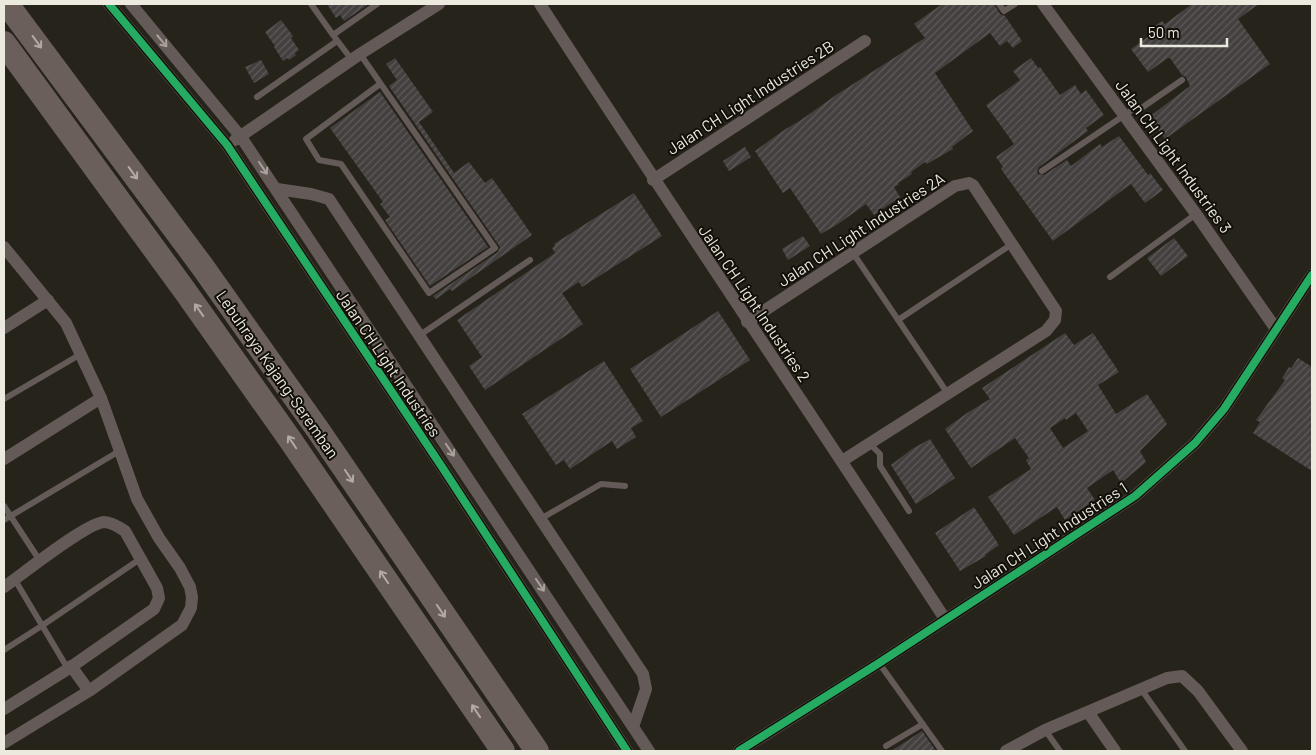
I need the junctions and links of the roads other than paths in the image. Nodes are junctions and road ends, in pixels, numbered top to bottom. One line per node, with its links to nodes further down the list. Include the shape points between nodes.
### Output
1 (7, 4): 69 (highway, Lebuhraya Kajang-Seremban, one-way to 69, via 324,438)
2 (109, 4): 20 (street, Jalan CH Light Industries)
3 (131, 4): 19 (street, Jalan CH Light Industries, one-way to 19)
4 (311, 4): 11 (lane)
5 (377, 4): 11 (lane)
6 (439, 4): 14 (street)
7 (540, 4): 22 (street, Jalan CH Light Industries 2)
8 (999, 4): 9 (lane, via 1004,11)
9 (1015, 4)
10 (1043, 4): 18 (street, Jalan CH Light Industries 3)
11 (335, 38): 14 (lane); 17 (lane)
12 (865, 41): 22 (street, Jalan CH Light Industries 2B)
13 (4, 43): 68 (highway, Lebuhraya Kajang-Seremban, one-way to 13, via 185,290)
14 (356, 57): 16 (lane); 19 (street)
15 (1182, 80): 18 (lane)
16 (380, 84): 16 (lane, via 306,139 319,160 341,164 428,293 494,248)
17 (258, 97)
18 (1124, 116): 21 (lane); 24 (street, Jalan CH Light Industries 3)
19 (241, 136): 20 (street); 23 (street, Jalan CH Light Industries, one-way to 23)
20 (227, 145): 70 (street, Jalan CH Light Industries)
21 (1042, 171)
22 (653, 180): 33 (street, Jalan CH Light Industries 2)
23 (277, 189): 36 (street, via 329,199); 64 (street, Jalan CH Light Industries, one-way to 64)
24 (1196, 214): 30 (lane); 35 (street, Jalan CH Light Industries 3)
25 (1012, 244): 27 (street, Jalan CH Light Industries 2A, via 969,183 955,186); 32 (lane); 38 (street, Jalan CH Light Industries 2A, via 1056,311 1055,320 1046,331)
26 (6, 253): 31 (street)
27 (853, 253): 32 (lane); 33 (street, Jalan CH Light Industries 2A)
28 (530, 260): 36 (lane)
29 (1312, 275): 35 (street, Jalan CH Light Industries 1)
30 (1110, 277)
31 (48, 300): 34 (street); 37 (street, via 66,323)
32 (898, 320): 38 (lane)
33 (748, 322): 44 (street, Jalan CH Light Industries 2)
34 (4, 328)
35 (1276, 329): 54 (street, Jalan CH Light Industries 1, via 1224,409 1174,464 1135,496)
36 (420, 335): 49 (street)
37 (81, 354): 39 (street); 40 (lane)
38 (948, 394): 41 (street, Jalan CH Light Industries 2A)
39 (101, 398): 42 (street); 43 (street)
40 (4, 399)
41 (870, 444): 44 (street, Jalan CH Light Industries 2A); 47 (lane, via 880,454 880,466)
42 (120, 450): 48 (lane); 60 (street, via 137,499 190,587 191,608 182,625)
43 (4, 459)
44 (842, 461): 54 (street, Jalan CH Light Industries 2)
45 (625, 486): 49 (lane, via 601,484)
46 (4, 506): 48 (lane)
47 (910, 511)
48 (10, 516): 50 (lane); 52 (lane)
49 (542, 518): 64 (street, via 643,674 646,688)
50 (4, 520)
51 (140, 559): 52 (street, via 124,531 103,522 81,532); 55 (lane); 58 (street, via 157,588 159,598 154,609)
52 (40, 561): 53 (street)
53 (9, 583): 55 (lane)
54 (945, 619): 57 (street, Jalan CH Light Industries 1)
55 (43, 626): 56 (lane); 58 (lane)
56 (4, 650)
57 (879, 663): 63 (lane); 72 (street, Jalan CH Light Industries 1)
58 (69, 668): 60 (street); 61 (street)
59 (1140, 689): 62 (street); 77 (lane); 78 (street, via 1167,678 1182,676 1198,691)
60 (89, 691): 66 (street)
61 (4, 709)
62 (1088, 712): 65 (street); 76 (street)
63 (923, 724): 67 (lane); 73 (lane)
64 (633, 727): 71 (street, Jalan CH Light Industries)
65 (1045, 730): 74 (street); 75 (lane)
66 (4, 743)
67 (886, 746)
68 (503, 751)
69 (537, 751)
70 (626, 751)
71 (649, 751)
72 (739, 751)
73 (942, 751)
74 (1006, 751)
75 (1060, 751)
76 (1115, 751)
77 (1186, 751)
78 (1242, 751)

